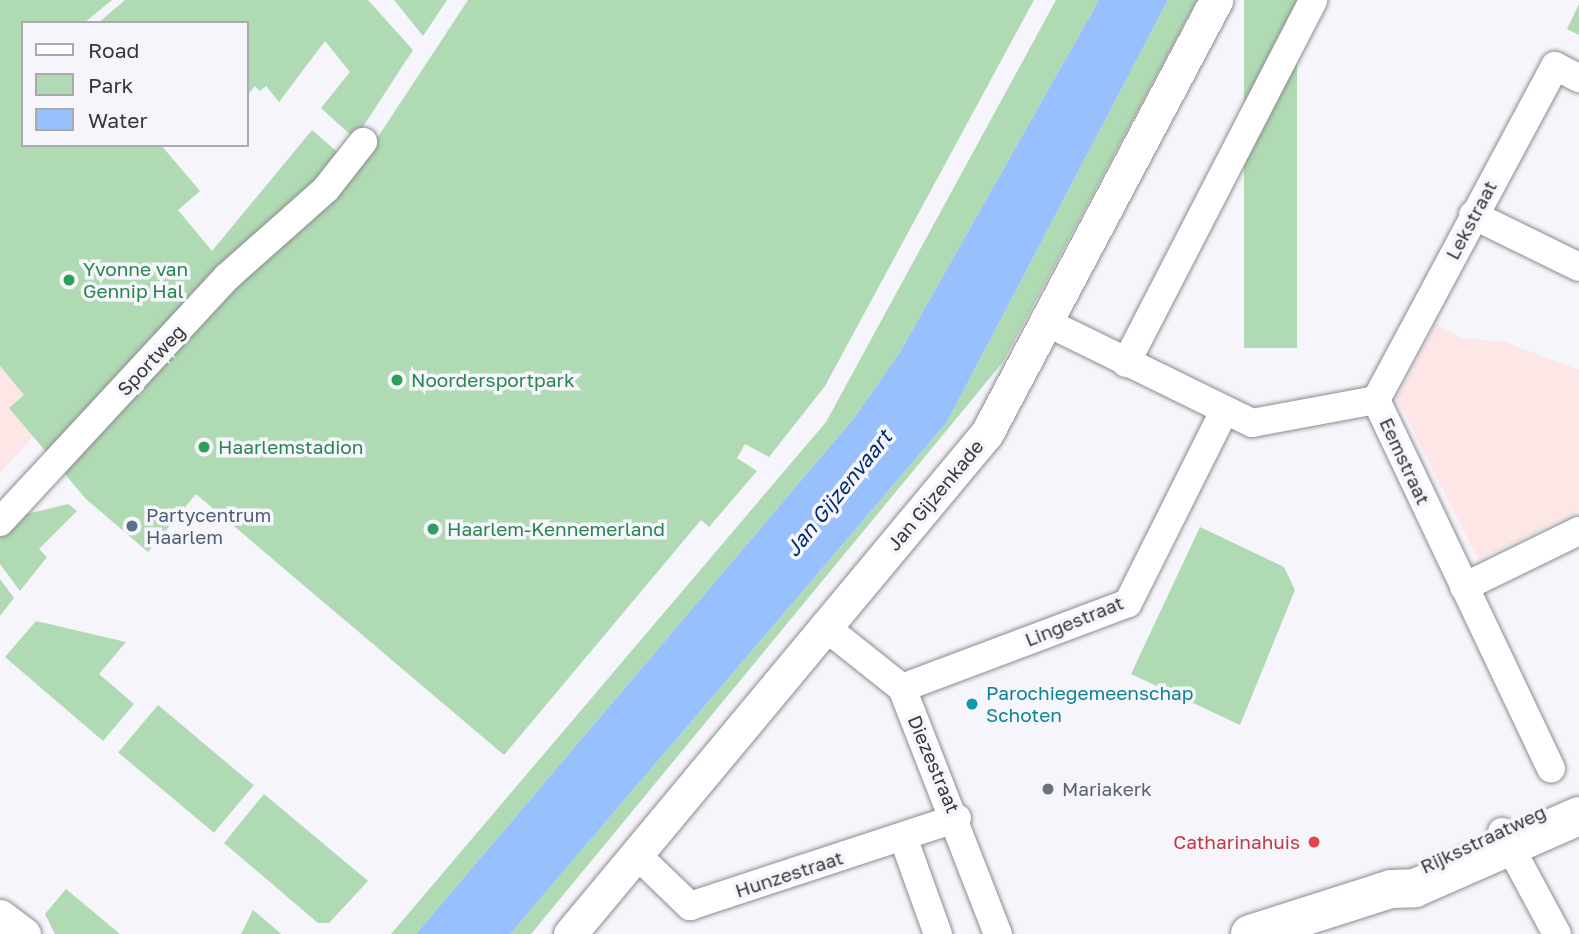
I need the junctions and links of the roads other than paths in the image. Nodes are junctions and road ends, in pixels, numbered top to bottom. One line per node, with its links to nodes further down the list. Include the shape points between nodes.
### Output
1 (1216, 0): 7 (street, Jan Gijzenkade)
2 (1313, 0): 8 (street)
3 (1579, 78): 5 (street, Lekstraat, via 1555,66)
4 (363, 142): 11 (street, Sportweg, via 326,189 227,277)
5 (1473, 215): 6 (street); 9 (street, Lekstraat)
6 (1579, 267)
7 (1044, 321): 8 (street, Eemstraat); 14 (street, Jan Gijzenkade, via 987,433)
8 (1126, 363): 10 (street, Eemstraat)
9 (1376, 400): 10 (street, Eemstraat, via 1252,423); 13 (street, Eemstraat)
10 (1223, 413): 15 (street, Lingestraat, via 1128,603)
11 (0, 522)
12 (1579, 531): 13 (street)
13 (1464, 587): 16 (street, Eemstraat)
14 (824, 626): 15 (street, Diezestraat); 22 (street, Jan Gijzenkade)
15 (902, 688): 19 (street, Diezestraat)
16 (1551, 769)
17 (1579, 795): 21 (main road, Rijksstraatweg)
18 (1579, 816): 21 (main road, Rijksstraatweg)
19 (957, 818): 20 (street, Hunzestraat); 31 (street, Diezestraat)
20 (903, 837): 22 (street, Hunzestraat, via 690,906); 30 (street)
21 (1507, 840): 25 (main road, Rijksstraatweg, via 1410,873 1391,889); 26 (street)
22 (637, 855): 29 (street, Jan Gijzenkade)
23 (0, 916): 28 (street)
24 (0, 926): 27 (street)
25 (1294, 928): 32 (main road, Rijksstraatweg)
26 (1564, 929)
27 (4, 934)
28 (24, 934)
29 (570, 934)
30 (938, 934)
31 (998, 934)
32 (1250, 934)

